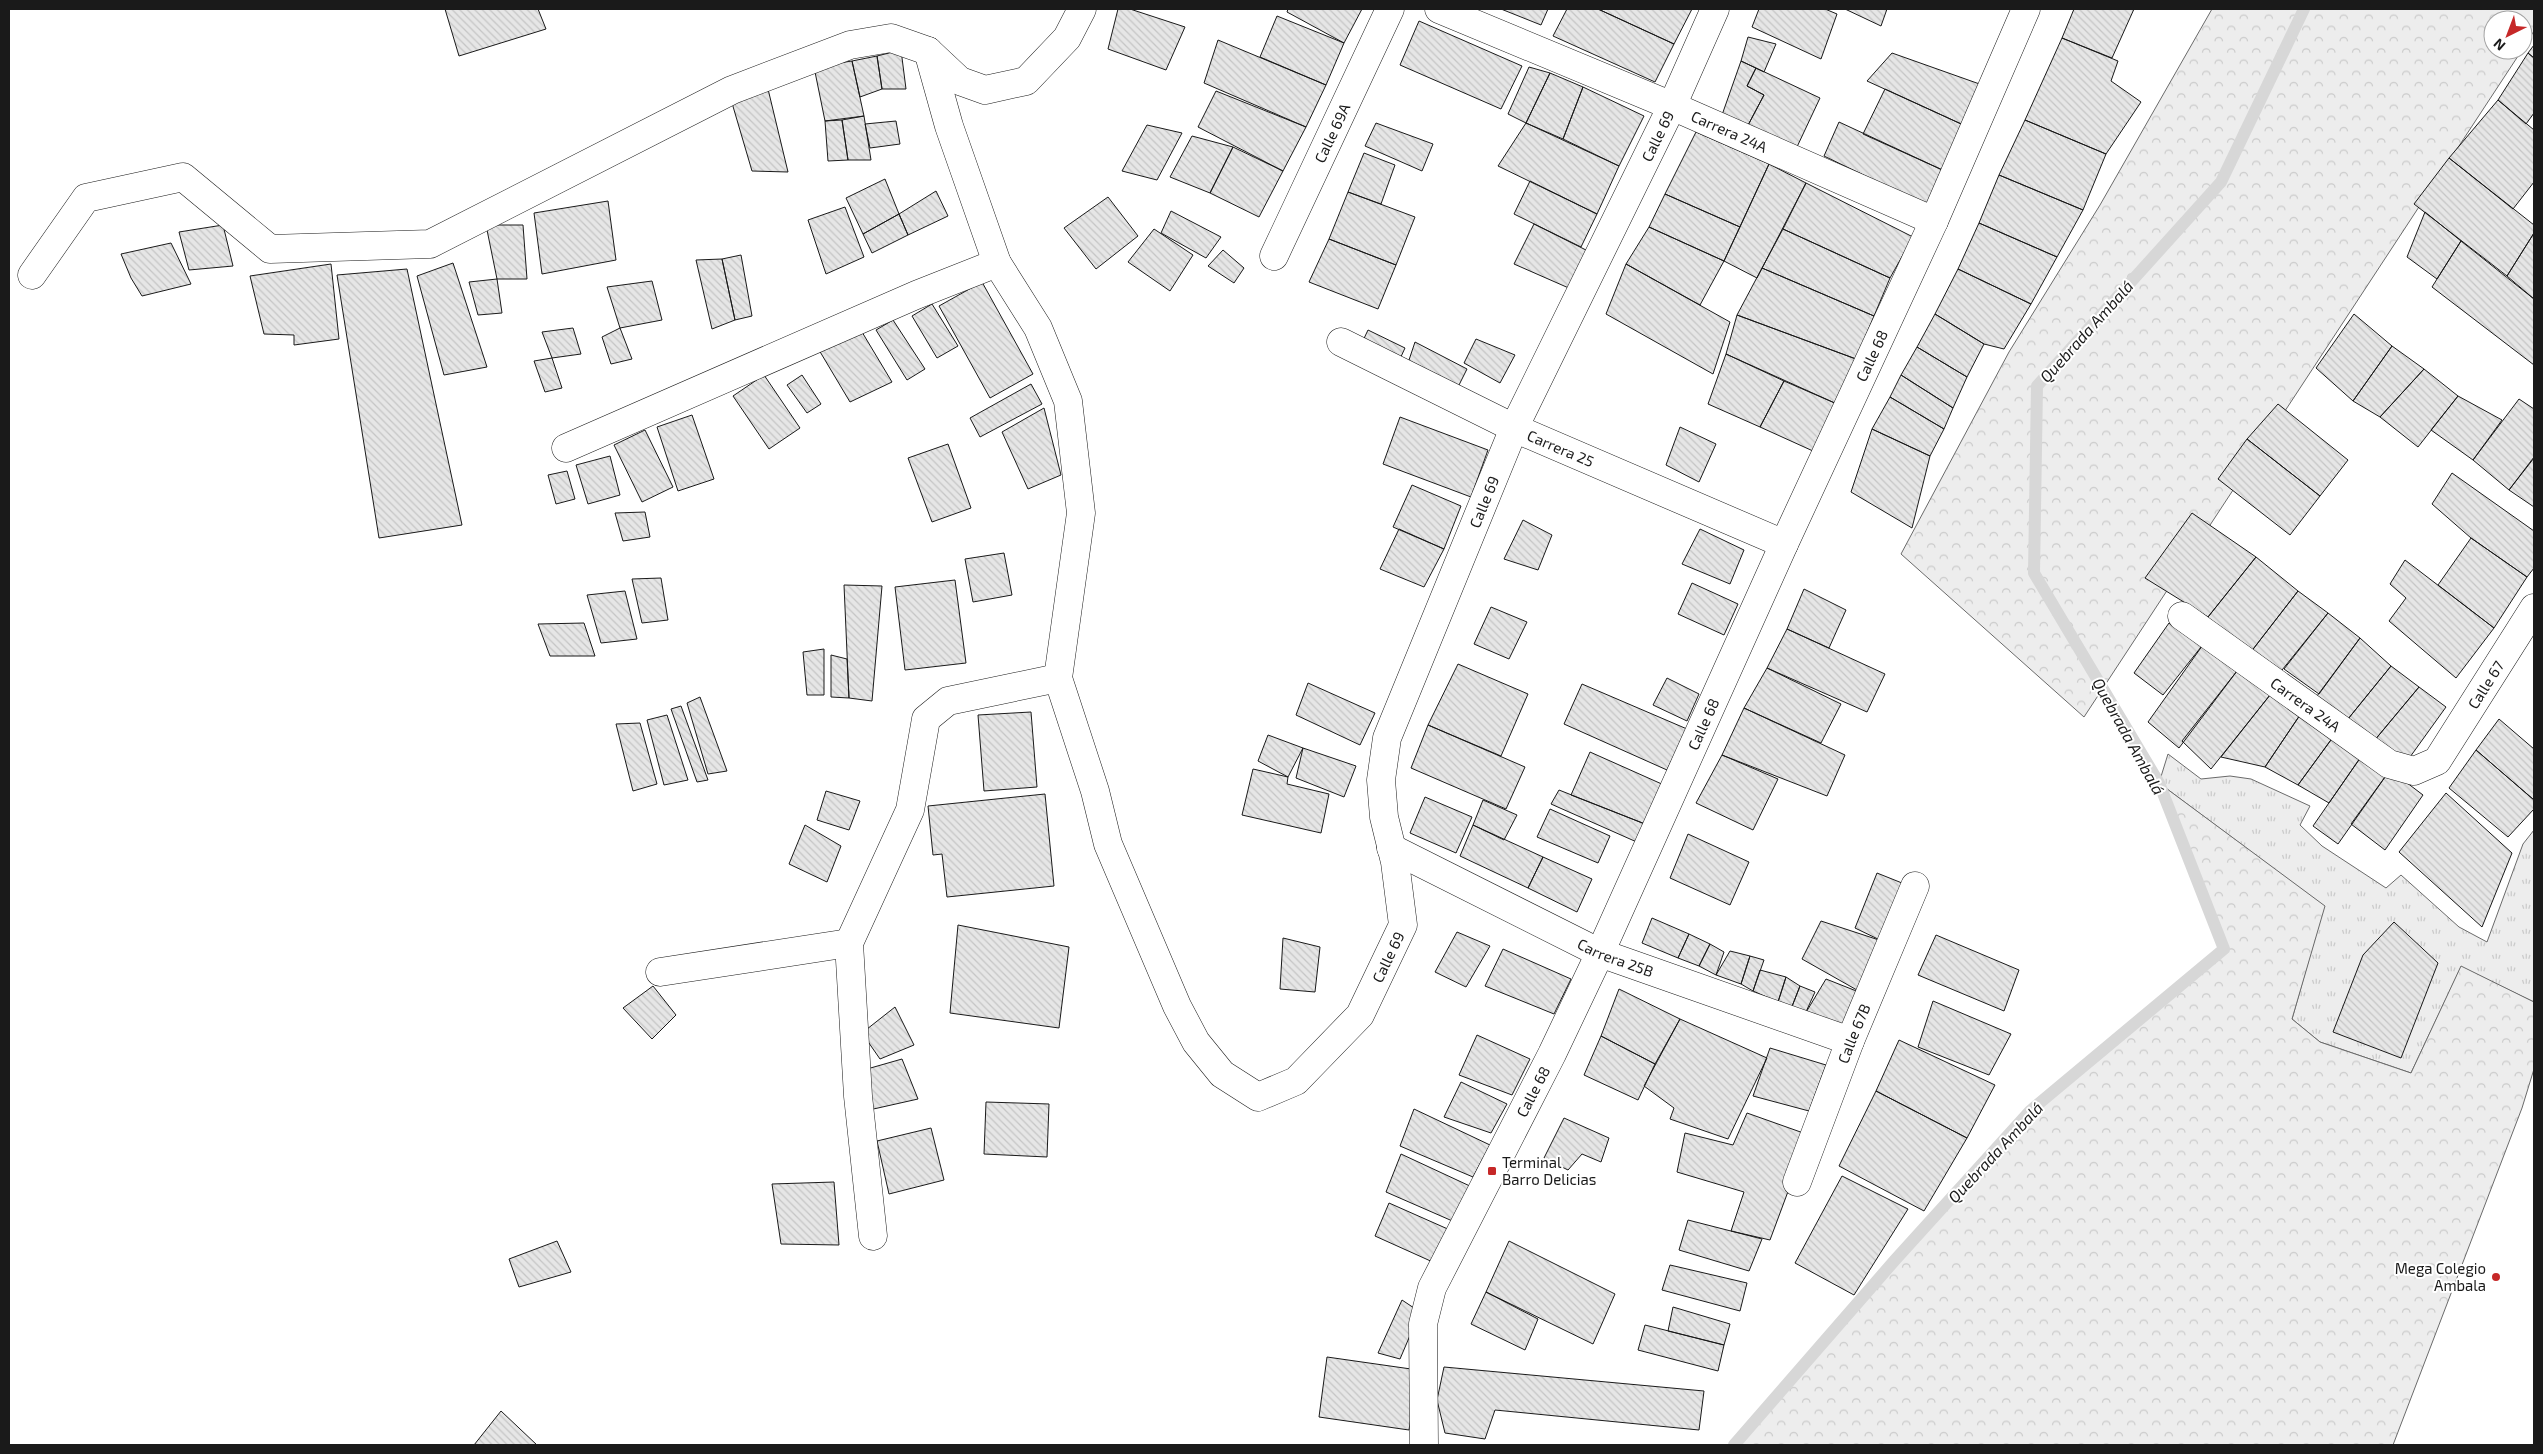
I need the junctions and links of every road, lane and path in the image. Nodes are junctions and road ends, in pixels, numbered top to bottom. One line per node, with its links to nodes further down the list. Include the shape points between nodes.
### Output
1 (1082, 9): 6 (street, via 1067,38 1026,81 985,90 960,82)
2 (1390, 9): 9 (street, Calle 69A)
3 (1439, 9): 7 (street, Carrera 24A)
4 (1715, 9): 7 (street, Calle 69)
5 (2026, 9): 8 (street, Calle 68)
6 (928, 51): 10 (street, via 949,126); 11 (street, via 890,38 850,45 732,90 430,244 270,249 183,177 86,198)
7 (1672, 106): 8 (street, Carrera 24A); 13 (street, Calle 69)
8 (1934, 221): 15 (street, Calle 68)
9 (1274, 256)
10 (997, 263): 14 (street, via 916,295); 18 (street, via 1038,328 1068,401 1081,513)
11 (32, 274)
12 (1341, 342): 13 (street, Carrera 25)
13 (1514, 428): 15 (street, Carrera 25); 20 (street, Calle 69, via 1387,738 1381,780)
14 (566, 448)
15 (1784, 544): 23 (street, Calle 68)
16 (2534, 608): 19 (street, Calle 67)
17 (2182, 616): 19 (street, Carrera 24A, via 2389,764 2414,771)
18 (1058, 678): 20 (street, Calle 69, via 1095,791 1108,844 1177,1006 1196,1042 1222,1074 1258,1097 1296,1081 1360,1015 1404,925); 22 (street, via 948,701 926,719 910,810)
19 (2437, 761)
20 (1391, 848): 23 (street, Carrera 25B)
21 (1915, 886): 25 (street, Calle 67B)
22 (849, 943): 24 (street); 27 (street, via 858,1096)
23 (1600, 953): 25 (street, Carrera 25B); 28 (street, Calle 68, via 1432,1288 1423,1324)
24 (660, 972)
25 (1850, 1041): 26 (street, Calle 67B)
26 (1797, 1182)
27 (873, 1236)
28 (1424, 1445)

